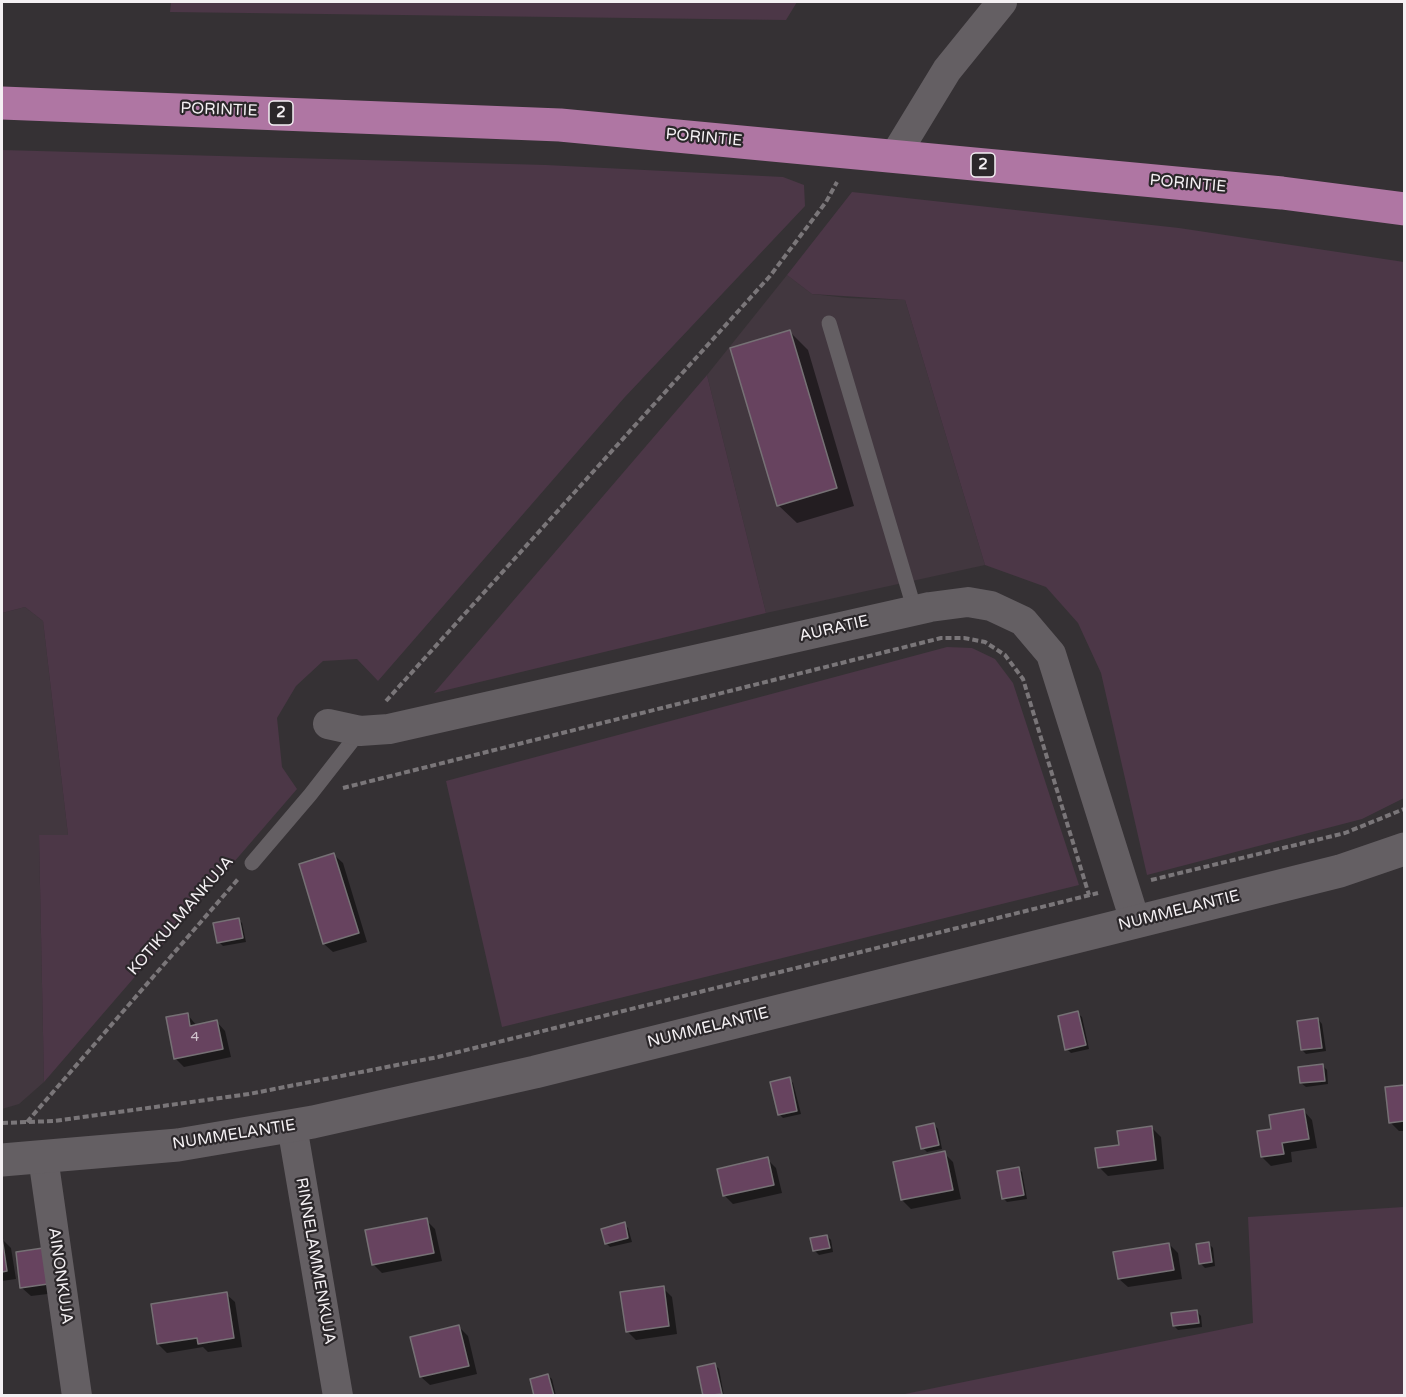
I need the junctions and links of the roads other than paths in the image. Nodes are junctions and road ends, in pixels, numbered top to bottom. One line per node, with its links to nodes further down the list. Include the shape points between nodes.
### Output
1 (1002, 2): 3 (street, via 947,70)
2 (2, 103): 3 (highway, PORINTIE / 2, via 560,125)
3 (894, 157): 4 (highway, PORINTIE / 2)
4 (1404, 208)
5 (829, 323): 6 (lane)
6 (915, 611): 8 (street, AURATIE, via 390,729); 11 (street, AURATIE, via 968,602 991,606 1023,621 1051,654)
7 (328, 724): 8 (street, AURATIE)
8 (360, 732): 10 (lane, KOTIKULMANKUJA)
9 (1404, 849): 11 (street, NUMMELANTIE, via 1340,871)
10 (252, 863)
11 (1135, 921): 12 (street, NUMMELANTIE, via 536,1072)
12 (291, 1126): 13 (street, NUMMELANTIE, via 178,1145); 16 (street, RINNELAMMENKUJA)
13 (43, 1157): 14 (street, NUMMELANTIE); 15 (street, AINONKUJA)
14 (2, 1160)
15 (77, 1395)
16 (338, 1395)

